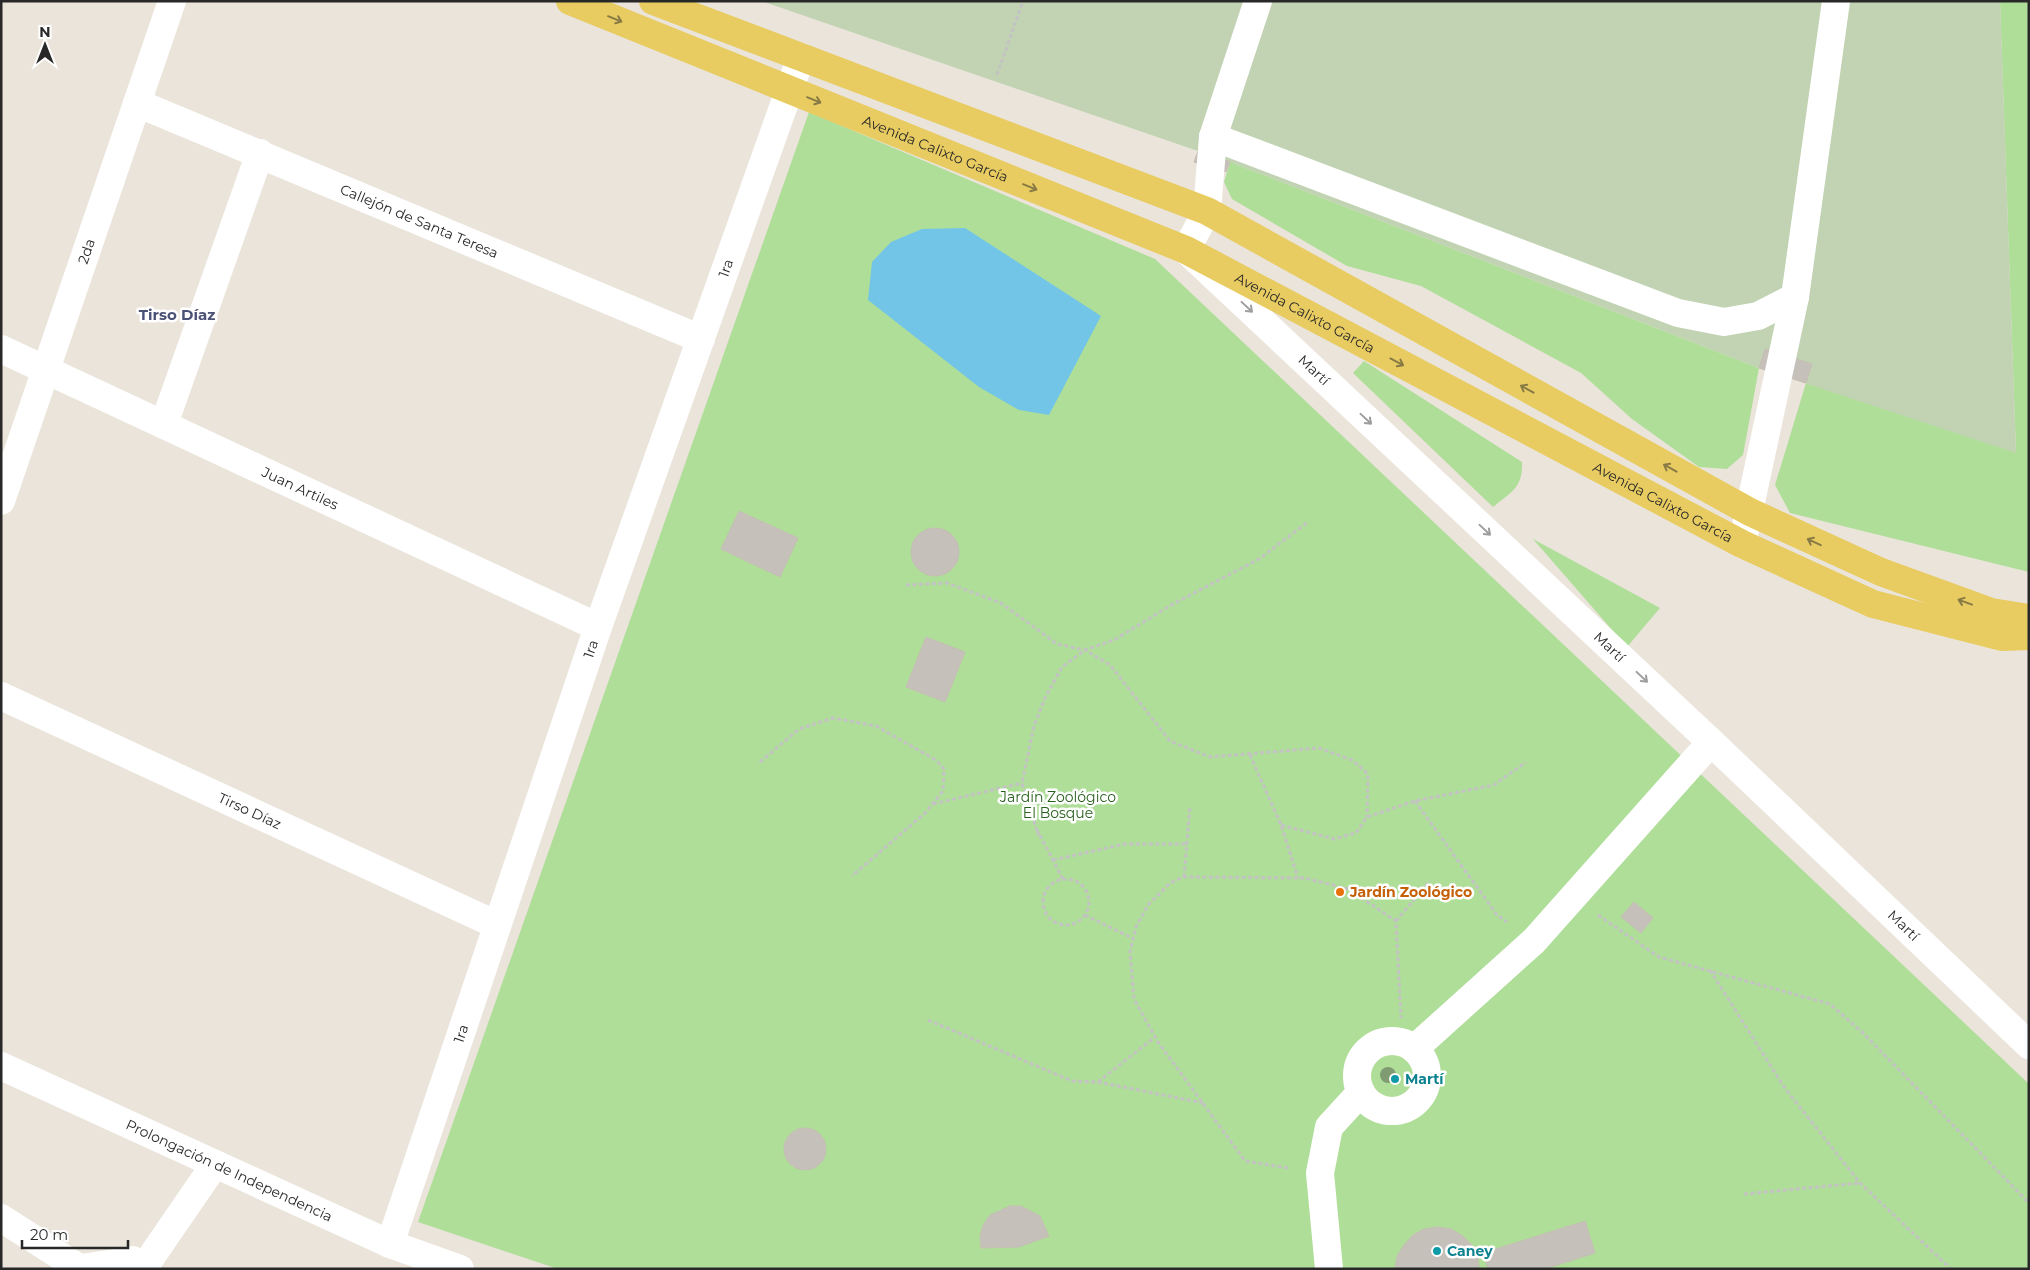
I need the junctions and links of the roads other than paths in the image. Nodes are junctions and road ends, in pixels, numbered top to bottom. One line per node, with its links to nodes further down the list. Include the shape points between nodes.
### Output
1 (172, 1): 8 (street, 2da)
2 (570, 1): 7 (main road, Avenida Calixto García, one-way to 7)
3 (652, 1): 6 (main road)
4 (1258, 1): 9 (street)
5 (1836, 1): 13 (street)
6 (801, 57): 7 (street, 1ra); 11 (main road)
7 (789, 90): 12 (main road, Avenida Calixto García, one-way to 12); 14 (street, 1ra)
8 (137, 103): 10 (street, Callejón de Santa Teresa); 16 (street, 2da)
9 (1213, 137): 11 (street); 13 (street, via 1678,313 1724,322 1758,316)
10 (260, 154): 14 (street, Callejón de Santa Teresa); 17 (street)
11 (1207, 211): 12 (street); 19 (main road, one-way to 11)
12 (1186, 250): 20 (main road, Avenida Calixto García, one-way to 20); 27 (street, Martí, one-way to 27)
13 (1795, 298): 19 (street)
14 (701, 339): 24 (street, 1ra)
15 (1, 350): 16 (street, Juan Artiles)
16 (46, 370): 17 (street, Juan Artiles); 18 (street, 2da)
17 (164, 424): 24 (street, Juan Artiles)
18 (1, 501)
19 (1750, 512): 20 (street); 22 (main road, one-way to 19, via 1881,572)
20 (1742, 544): 25 (main road, Avenida Calixto García, via 1873,604 2002,637)
21 (2029, 607): 22 (street)
22 (1991, 612): 23 (main road)
23 (2029, 618)
24 (598, 627): 28 (street, 1ra)
25 (2029, 636)
26 (1, 696): 28 (street, Tirso Díaz)
27 (1712, 742): 29 (street, Martí); 30 (street, via 1534,941)
28 (497, 925): 35 (street, 1ra)
29 (2029, 1045)
30 (1408, 1046): 32 (street, via 1385,1043 1369,1050 1358,1070); 32 (street, via 1421,1057 1426,1068 1427,1078 1419,1099 1405,1108 1388,1111 1378,1108)
31 (1, 1066): 33 (street, Prolongación de Independencia)
32 (1361, 1092): 40 (street, via 1329,1126 1320,1173)
33 (215, 1164): 35 (street, Prolongación de Independencia); 38 (street)
34 (1, 1218): 37 (street)
35 (390, 1244): 36 (street, Prolongación de Independencia)
36 (421, 1262): 39 (street, Prolongación de Independencia)
37 (82, 1268): 38 (street, via 133,1260)
38 (144, 1268)
39 (460, 1269)
40 (1329, 1269)

